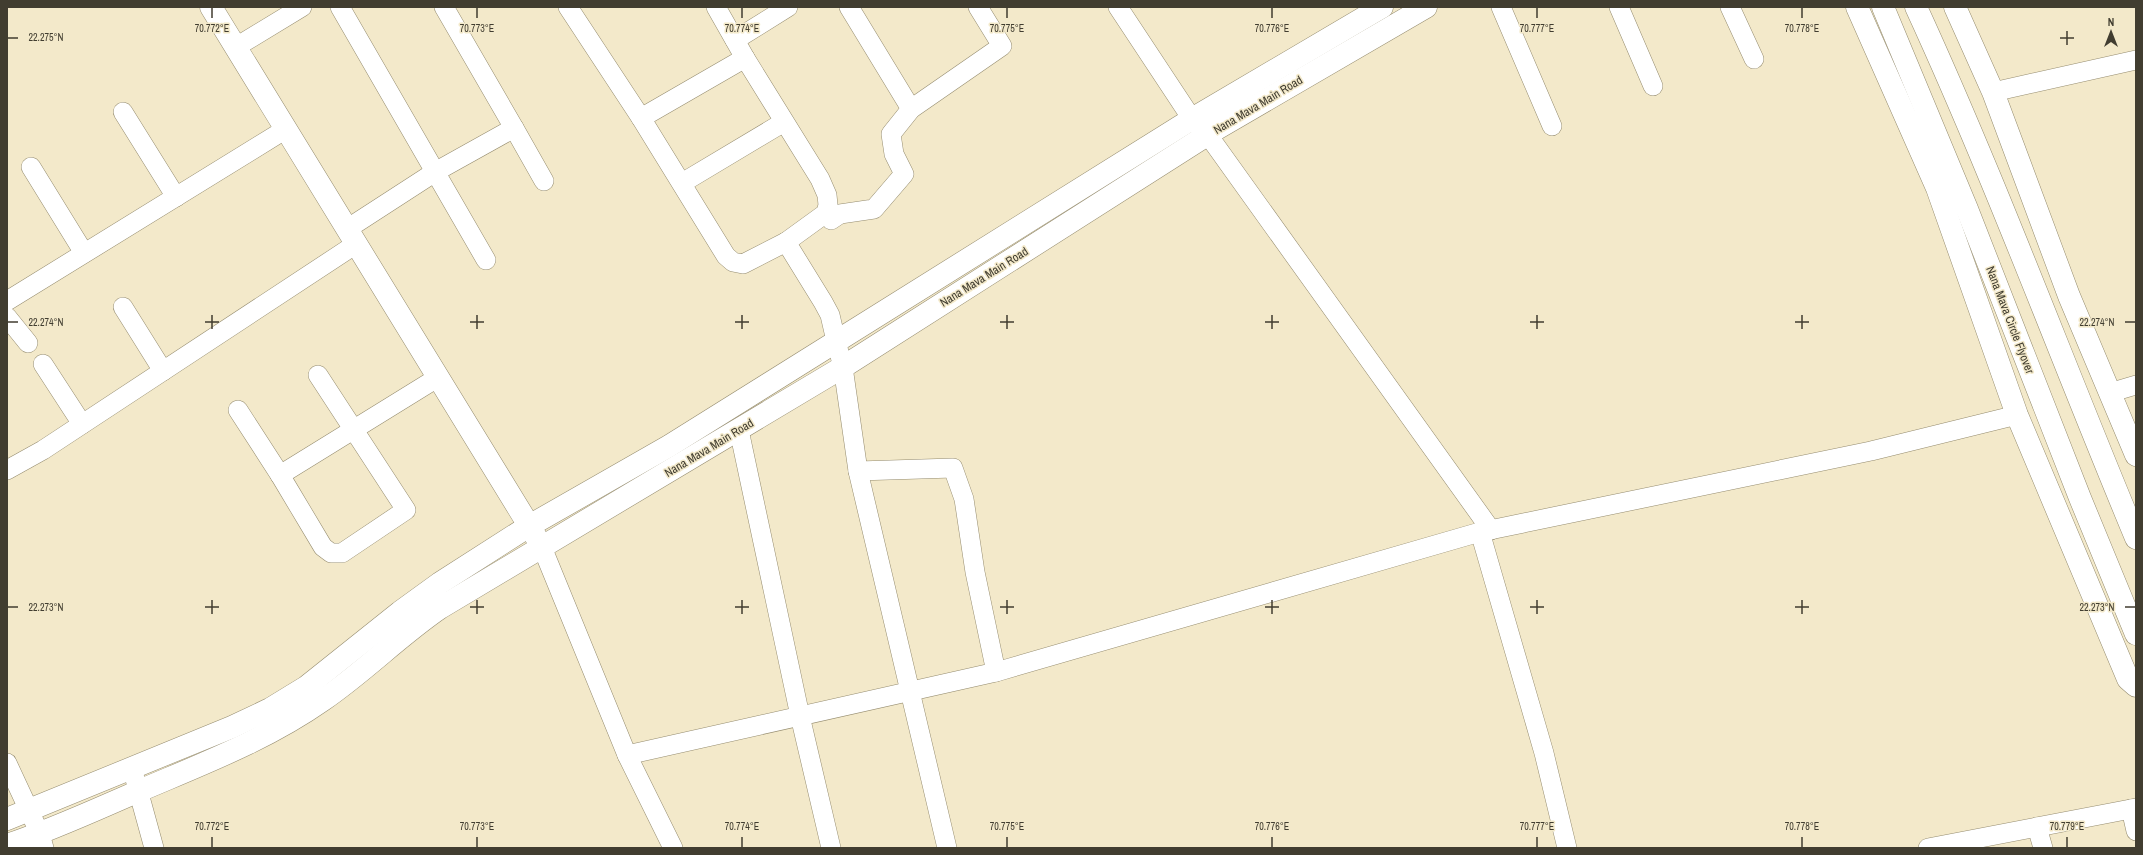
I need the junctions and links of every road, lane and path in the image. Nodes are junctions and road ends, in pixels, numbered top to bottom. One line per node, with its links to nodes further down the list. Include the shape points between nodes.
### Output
1 (211, 7): 21 (main road)
2 (302, 7): 21 (street)
3 (340, 7): 37 (street)
4 (444, 7): 33 (street)
5 (568, 7): 29 (street)
6 (716, 7): 20 (street)
7 (788, 7): 20 (street)
8 (849, 7): 27 (street)
9 (978, 7): 27 (street, via 1002,46)
10 (1118, 7): 30 (street)
11 (1382, 7): 30 (main road, Nana Mava Main Road)
12 (1426, 7): 35 (main road, Nana Mava Main Road)
13 (1500, 7): 32 (street)
14 (1619, 7): 25 (street)
15 (1730, 7): 23 (street)
16 (1857, 7): 59 (main road, via 1937,188)
17 (1883, 7): 71 (main road, Nana Mava Circle Flyover, via 1967,209)
18 (1916, 7): 69 (main road, via 1959,100)
19 (1955, 7): 26 (main road)
20 (735, 40): 22 (street)
21 (236, 47): 34 (main road)
22 (745, 58): 29 (street); 31 (street)
23 (1754, 59)
24 (2136, 60): 26 (street)
25 (1653, 86)
26 (1993, 92): 57 (main road, via 2069,296)
27 (912, 109): 41 (street, via 891,134 894,154 904,174 874,209 840,214)
28 (123, 112): 40 (street)
29 (641, 118): 39 (street)
30 (1192, 119): 35 (street); 49 (main road, Nana Mava Main Road)
31 (784, 122): 39 (street); 43 (street, via 828,195 826,213)
32 (1552, 126)
33 (514, 128): 37 (street); 38 (street)
34 (286, 129): 40 (street); 42 (main road)
35 (1208, 135): 52 (main road, Nana Mava Main Road); 68 (street)
36 (31, 167): 44 (street)
37 (436, 172): 42 (street); 45 (street)
38 (544, 181)
39 (682, 183): 43 (street, via 726,256 733,262 743,264)
40 (176, 197): 44 (street)
41 (831, 220)
42 (351, 236): 53 (street); 55 (main road)
43 (786, 242): 49 (street, via 824,302)
44 (84, 253): 46 (street)
45 (486, 260)
46 (7, 301)
47 (123, 308): 53 (street)
48 (7, 317): 50 (street)
49 (836, 341): 52 (street); 67 (main road, Nana Mava Main Road, via 669,446)
50 (28, 343)
51 (44, 364): 60 (street)
52 (843, 367): 62 (main road, Nana Mava Main Road); 65 (street)
53 (163, 371): 60 (street)
54 (318, 375): 61 (street)
55 (437, 378): 61 (street); 67 (main road)
56 (2136, 386): 57 (street)
57 (2109, 393): 63 (main road)
58 (238, 410): 66 (street)
59 (2017, 415): 68 (street, via 1871,451); 73 (main road, via 2128,679)
60 (82, 424): 64 (street)
61 (354, 429): 66 (street); 66 (street, via 406,510 342,553 331,553 323,547)
62 (740, 430): 70 (main road, Nana Mava Main Road); 75 (street)
63 (2136, 455)
64 (7, 470)
65 (858, 471): 72 (street, via 952,468 964,499 975,572); 74 (street)
66 (280, 475)
67 (529, 526): 70 (main road); 78 (main road, Nana Mava Main Road, via 440,583 306,687 270,709)
68 (1486, 531): 72 (street); 91 (street)
69 (2136, 538)
70 (542, 547): 76 (street); 79 (main road, Nana Mava Main Road, via 422,620 324,700 292,720 247,745)
71 (2136, 634)
72 (996, 672): 74 (street)
73 (2136, 686)
74 (909, 692): 75 (street); 90 (street)
75 (800, 716): 76 (street); 89 (street)
76 (627, 755): 88 (street)
77 (7, 762): 81 (street)
78 (132, 768): 79 (street); 81 (main road, Nana Mava Main Road)
79 (138, 791): 85 (main road, Nana Mava Main Road); 87 (street)
80 (2134, 808): 83 (street); 84 (street)
81 (28, 809): 82 (main road, Nana Mava Main Road); 85 (street)
82 (7, 819)
83 (2037, 827): 92 (street); 93 (street)
84 (2136, 831)
85 (42, 841): 86 (main road, Nana Mava Main Road)
86 (7, 845)
87 (154, 848)
88 (673, 848)
89 (831, 848)
90 (947, 848)
91 (1567, 848)
92 (1928, 848)
93 (2042, 848)

